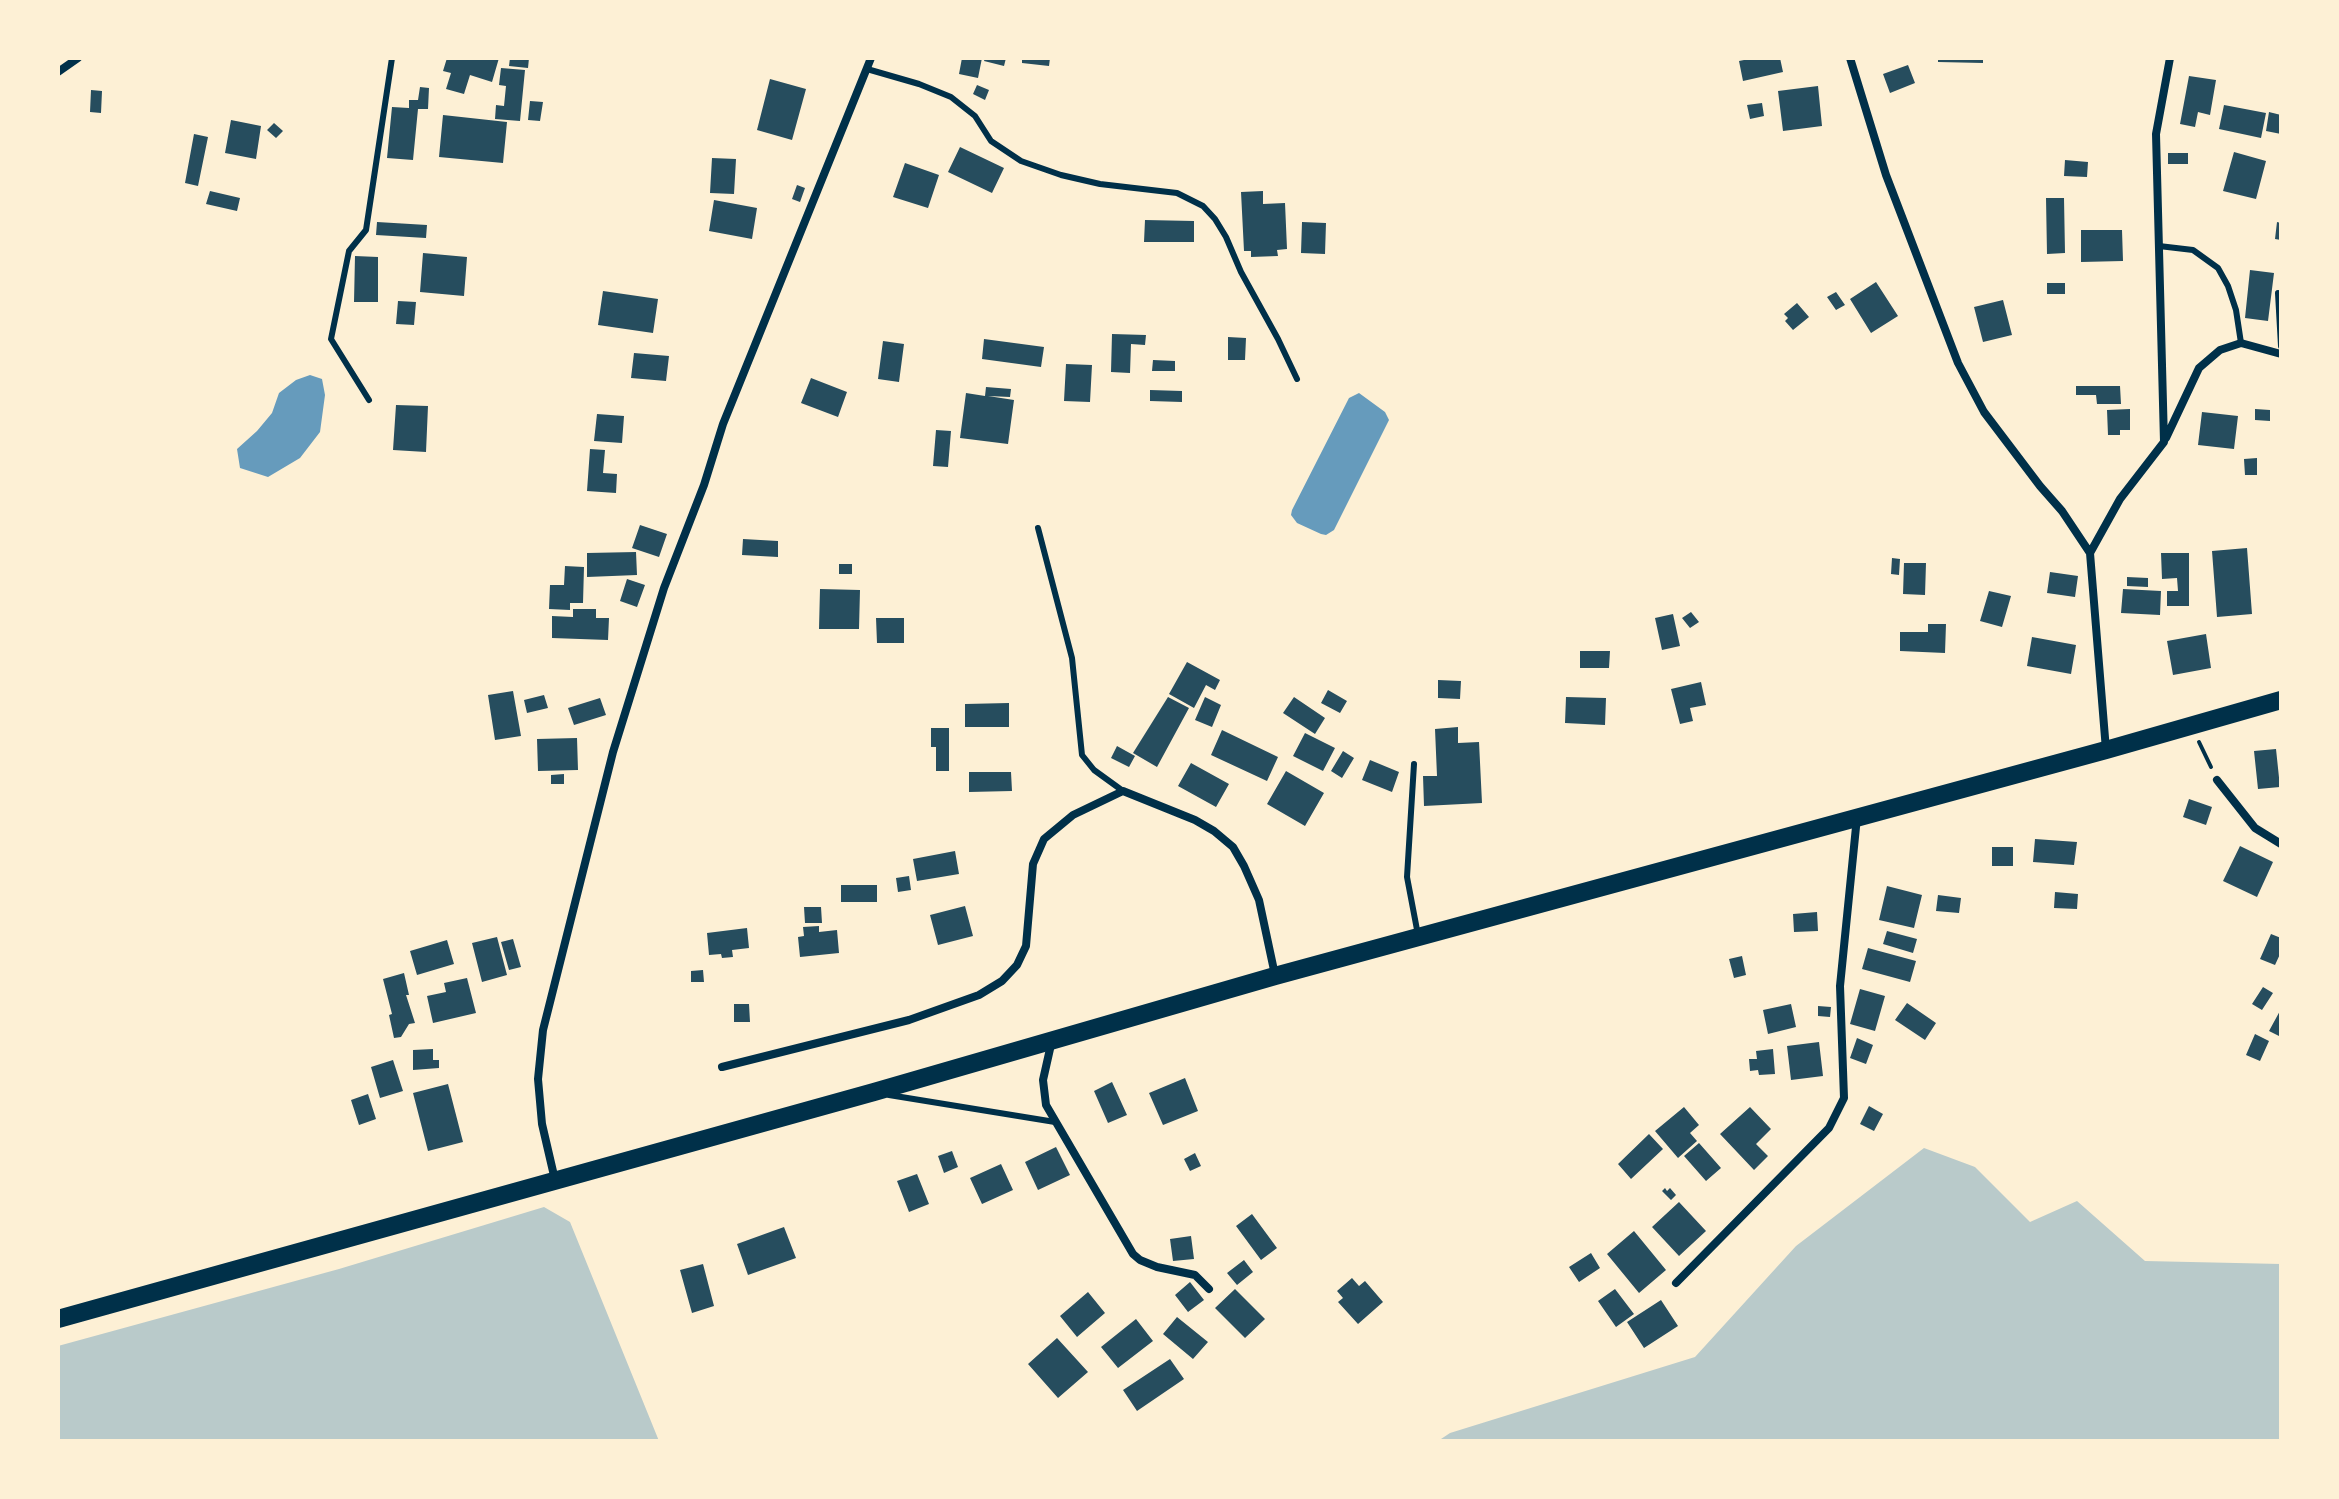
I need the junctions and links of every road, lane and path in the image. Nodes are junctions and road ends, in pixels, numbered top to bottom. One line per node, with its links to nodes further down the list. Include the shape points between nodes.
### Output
1 (78, 58): 7 (street)
2 (392, 58): 14 (lane, via 366,230 349,251 331,339)
3 (871, 58): 6 (street)
4 (1850, 58): 17 (street, via 1886,175 1958,363 1984,412)
5 (2170, 58): 8 (street, via 2156,134)
6 (867, 69): 13 (lane, via 951,97 975,116 991,141 1021,161 1100,184 1177,193 1203,206 1226,237); 32 (street, via 723,424 613,752 543,1030 538,1079)
7 (58, 72)
8 (2159, 246): 10 (lane, via 2193,250 2218,268 2236,310); 15 (street)
9 (2278, 293): 11 (lane)
10 (2241, 343): 12 (street); 15 (street, via 2220,350 2199,368)
11 (2281, 346)
12 (2281, 354)
13 (1297, 379)
14 (369, 400)
15 (2164, 442): 17 (street, via 2120,499)
16 (1038, 528): 23 (lane, via 1072,658 1082,755)
17 (2090, 553): 20 (street)
18 (2281, 700): 19 (main road)
19 (2190, 726): 20 (main road); 22 (path)
20 (2106, 750): 24 (main road)
21 (1414, 764): 26 (lane, via 1407,877)
22 (2217, 780): 25 (street, via 2255,828)
23 (1123, 791): 27 (street, via 1195,820 1233,847 1259,900); 29 (street, via 1073,815 1044,839 1033,864 1026,946 1002,981 979,995 909,1020)
24 (1857, 817): 26 (main road); 33 (street, via 1840,986 1844,1098 1829,1128)
25 (2281, 844)
26 (1418, 937): 27 (main road)
27 (1275, 976): 28 (main road)
28 (1052, 1039): 30 (main road); 31 (street, via 1044,1093)
29 (722, 1067)
30 (874, 1092): 31 (lane); 32 (main road)
31 (1055, 1122): 34 (street, via 1133,1254 1157,1267 1195,1275)
32 (556, 1181): 35 (main road)
33 (1676, 1283)
34 (1209, 1289)
35 (58, 1319)

